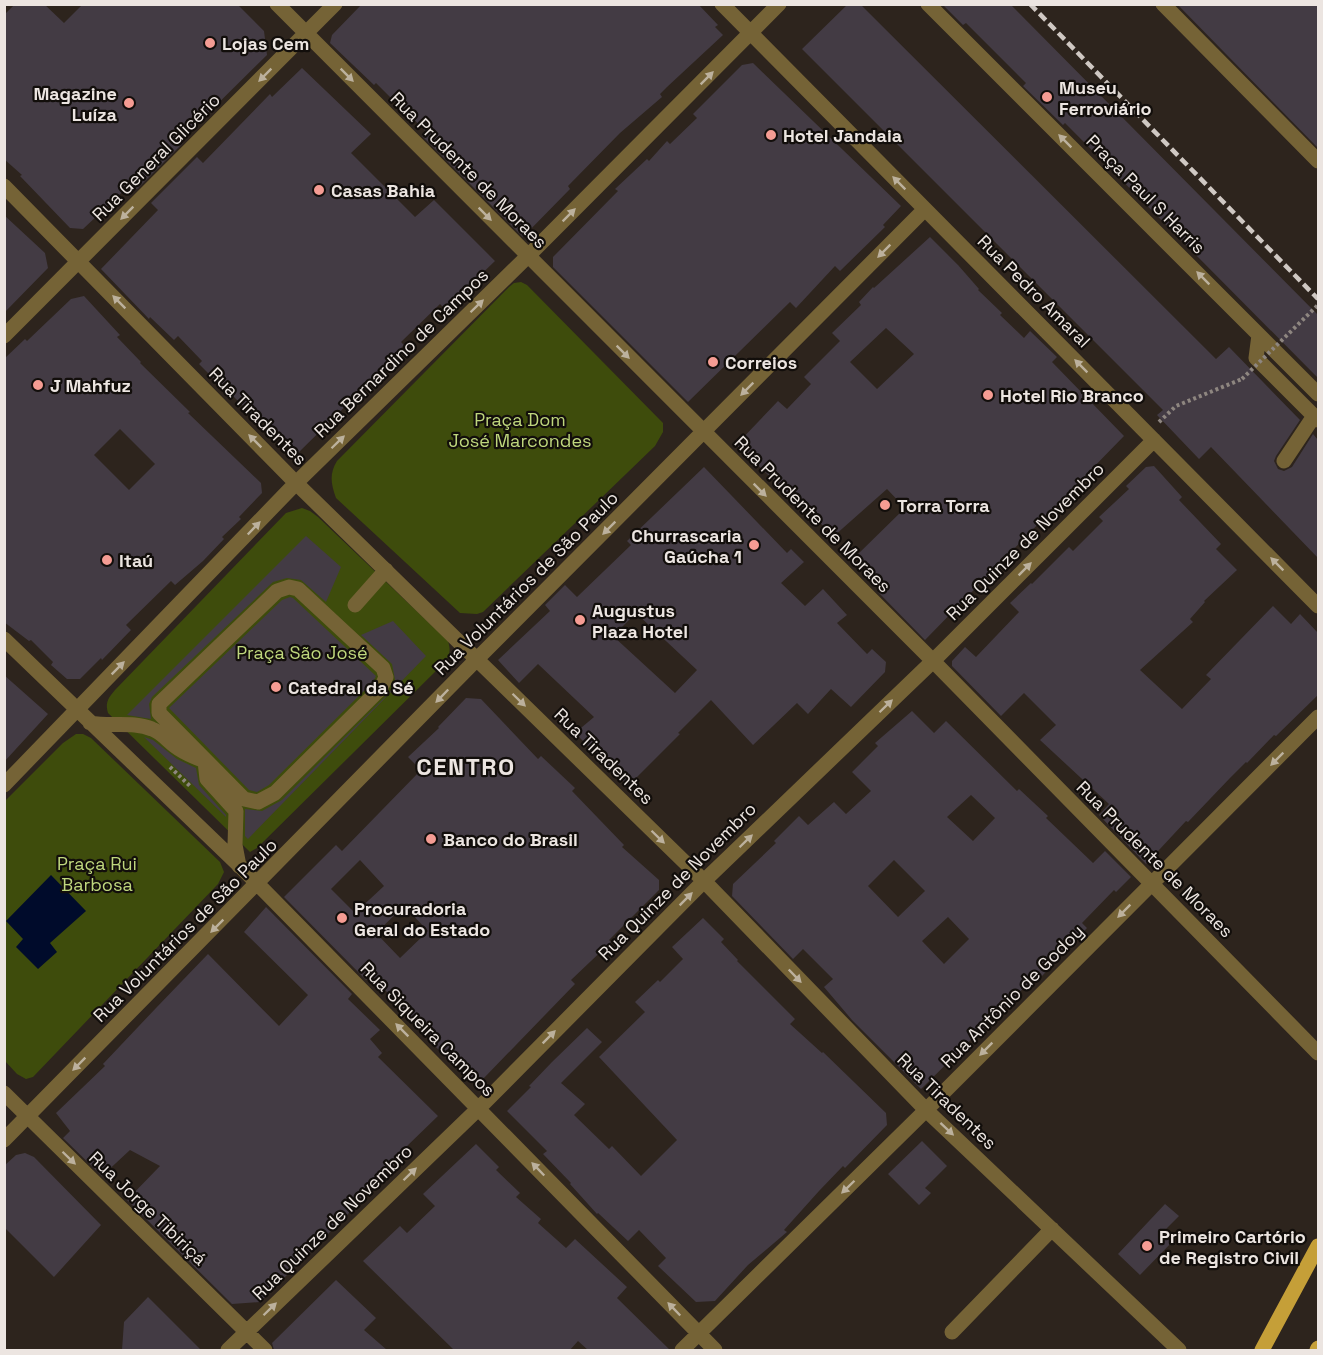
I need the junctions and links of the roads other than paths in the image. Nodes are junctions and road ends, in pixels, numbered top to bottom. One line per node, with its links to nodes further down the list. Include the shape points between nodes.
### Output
1 (277, 4): 7 (street, Rua Prudente de Moraes)
2 (335, 4): 7 (street, Rua General Glicério)
3 (722, 4): 8 (street, Rua Pedro Amaral)
4 (779, 4): 8 (street, Rua Bernardino de Campos)
5 (928, 4): 14 (street, Praça Paul S Harris, one-way to 5)
6 (1164, 4): 9 (street)
7 (306, 34): 12 (street, Rua Prudente de Moraes, one-way to 12); 13 (street, Rua General Glicério, one-way to 13)
8 (751, 34): 11 (street, Rua Pedro Amaral, one-way to 8); 12 (street, Rua Bernardino de Campos, one-way to 8)
9 (1318, 161)
10 (4, 186): 13 (street, Rua Tiradentes)
11 (925, 209): 18 (street, Rua Voluntários de São Paulo, one-way to 18); 19 (street, Rua Pedro Amaral, one-way to 11)
12 (528, 256): 18 (street, Rua Prudente de Moraes, one-way to 18); 21 (street, Rua Bernardino de Campos, one-way to 12)
13 (79, 262): 15 (street, Rua General Glicério); 21 (street, Rua Tiradentes, one-way to 13)
14 (1259, 334): 16 (street, Praça Paul S Harris); 17 (street, via 1257,358)
15 (4, 336)
16 (1318, 394)
17 (1316, 418): 20 (street)
18 (704, 433): 26 (street, Rua Voluntários de São Paulo, one-way to 26); 27 (street, Rua Prudente de Moraes, one-way to 27)
19 (1150, 437): 24 (street, Rua Pedro Amaral, one-way to 19); 27 (street, Rua Quinze de Novembro, one-way to 19)
20 (1284, 461)
21 (296, 483): 22 (street, Rua Tiradentes); 28 (street, Rua Bernardino de Campos, one-way to 21)
22 (386, 570): 23 (street); 26 (street, Rua Tiradentes)
23 (355, 605)
24 (1318, 606)
25 (4, 639): 28 (street, Rua Siqueira Campos)
26 (477, 659): 34 (street, Rua Tiradentes, one-way to 34); 36 (street, Rua Voluntários de São Paulo, one-way to 36)
27 (933, 661): 34 (street, Rua Quinze de Novembro, one-way to 27); 35 (street, Rua Prudente de Moraes)
28 (77, 709): 30 (street, Rua Siqueira Campos); 32 (street, Rua Bernardino de Campos)
29 (1318, 717): 35 (street, Rua Antônio de Godoy, one-way to 35)
30 (90, 723): 31 (street, via 154,729 176,747); 33 (street, Rua Siqueira Campos)
31 (205, 761): 31 (street, via 159,713 159,704 277,591 298,588 383,668 386,677 381,688 275,793 258,802 244,799); 33 (street, via 207,779 236,812)
32 (4, 785)
33 (239, 866): 36 (street, Rua Siqueira Campos)
34 (704, 881): 39 (street, Rua Quinze de Novembro, one-way to 34); 40 (street, Rua Tiradentes, one-way to 40)
35 (1151, 883): 37 (street, Rua Prudente de Moraes); 40 (street, Rua Antônio de Godoy, one-way to 40)
36 (258, 884): 39 (street, Rua Siqueira Campos, one-way to 36); 41 (street, Rua Voluntários de São Paulo, one-way to 41)
37 (1318, 1053)
38 (4, 1093): 41 (street, Rua Jorge Tibiriçá)
39 (479, 1108): 45 (street, Rua Quinze de Novembro, one-way to 39); 47 (street, Rua Siqueira Campos, one-way to 39)
40 (926, 1110): 43 (street, Rua Tiradentes, one-way to 43); 47 (street, Rua Antônio de Godoy, one-way to 47)
41 (28, 1117): 42 (street, Rua Voluntários de São Paulo); 45 (street, Rua Jorge Tibiriçá, one-way to 45)
42 (4, 1140)
43 (1052, 1228): 46 (street); 52 (street, Rua Tiradentes)
44 (1318, 1246): 53 (main road)
45 (246, 1331): 48 (street, Rua Quinze de Novembro); 49 (street, Rua Jorge Tibiriçá)
46 (952, 1332)
47 (698, 1334): 50 (street, Rua Antônio de Godoy); 51 (street, Rua Siqueira Campos)
48 (228, 1350)
49 (266, 1350)
50 (682, 1350)
51 (715, 1350)
52 (1179, 1350)
53 (1262, 1350)

